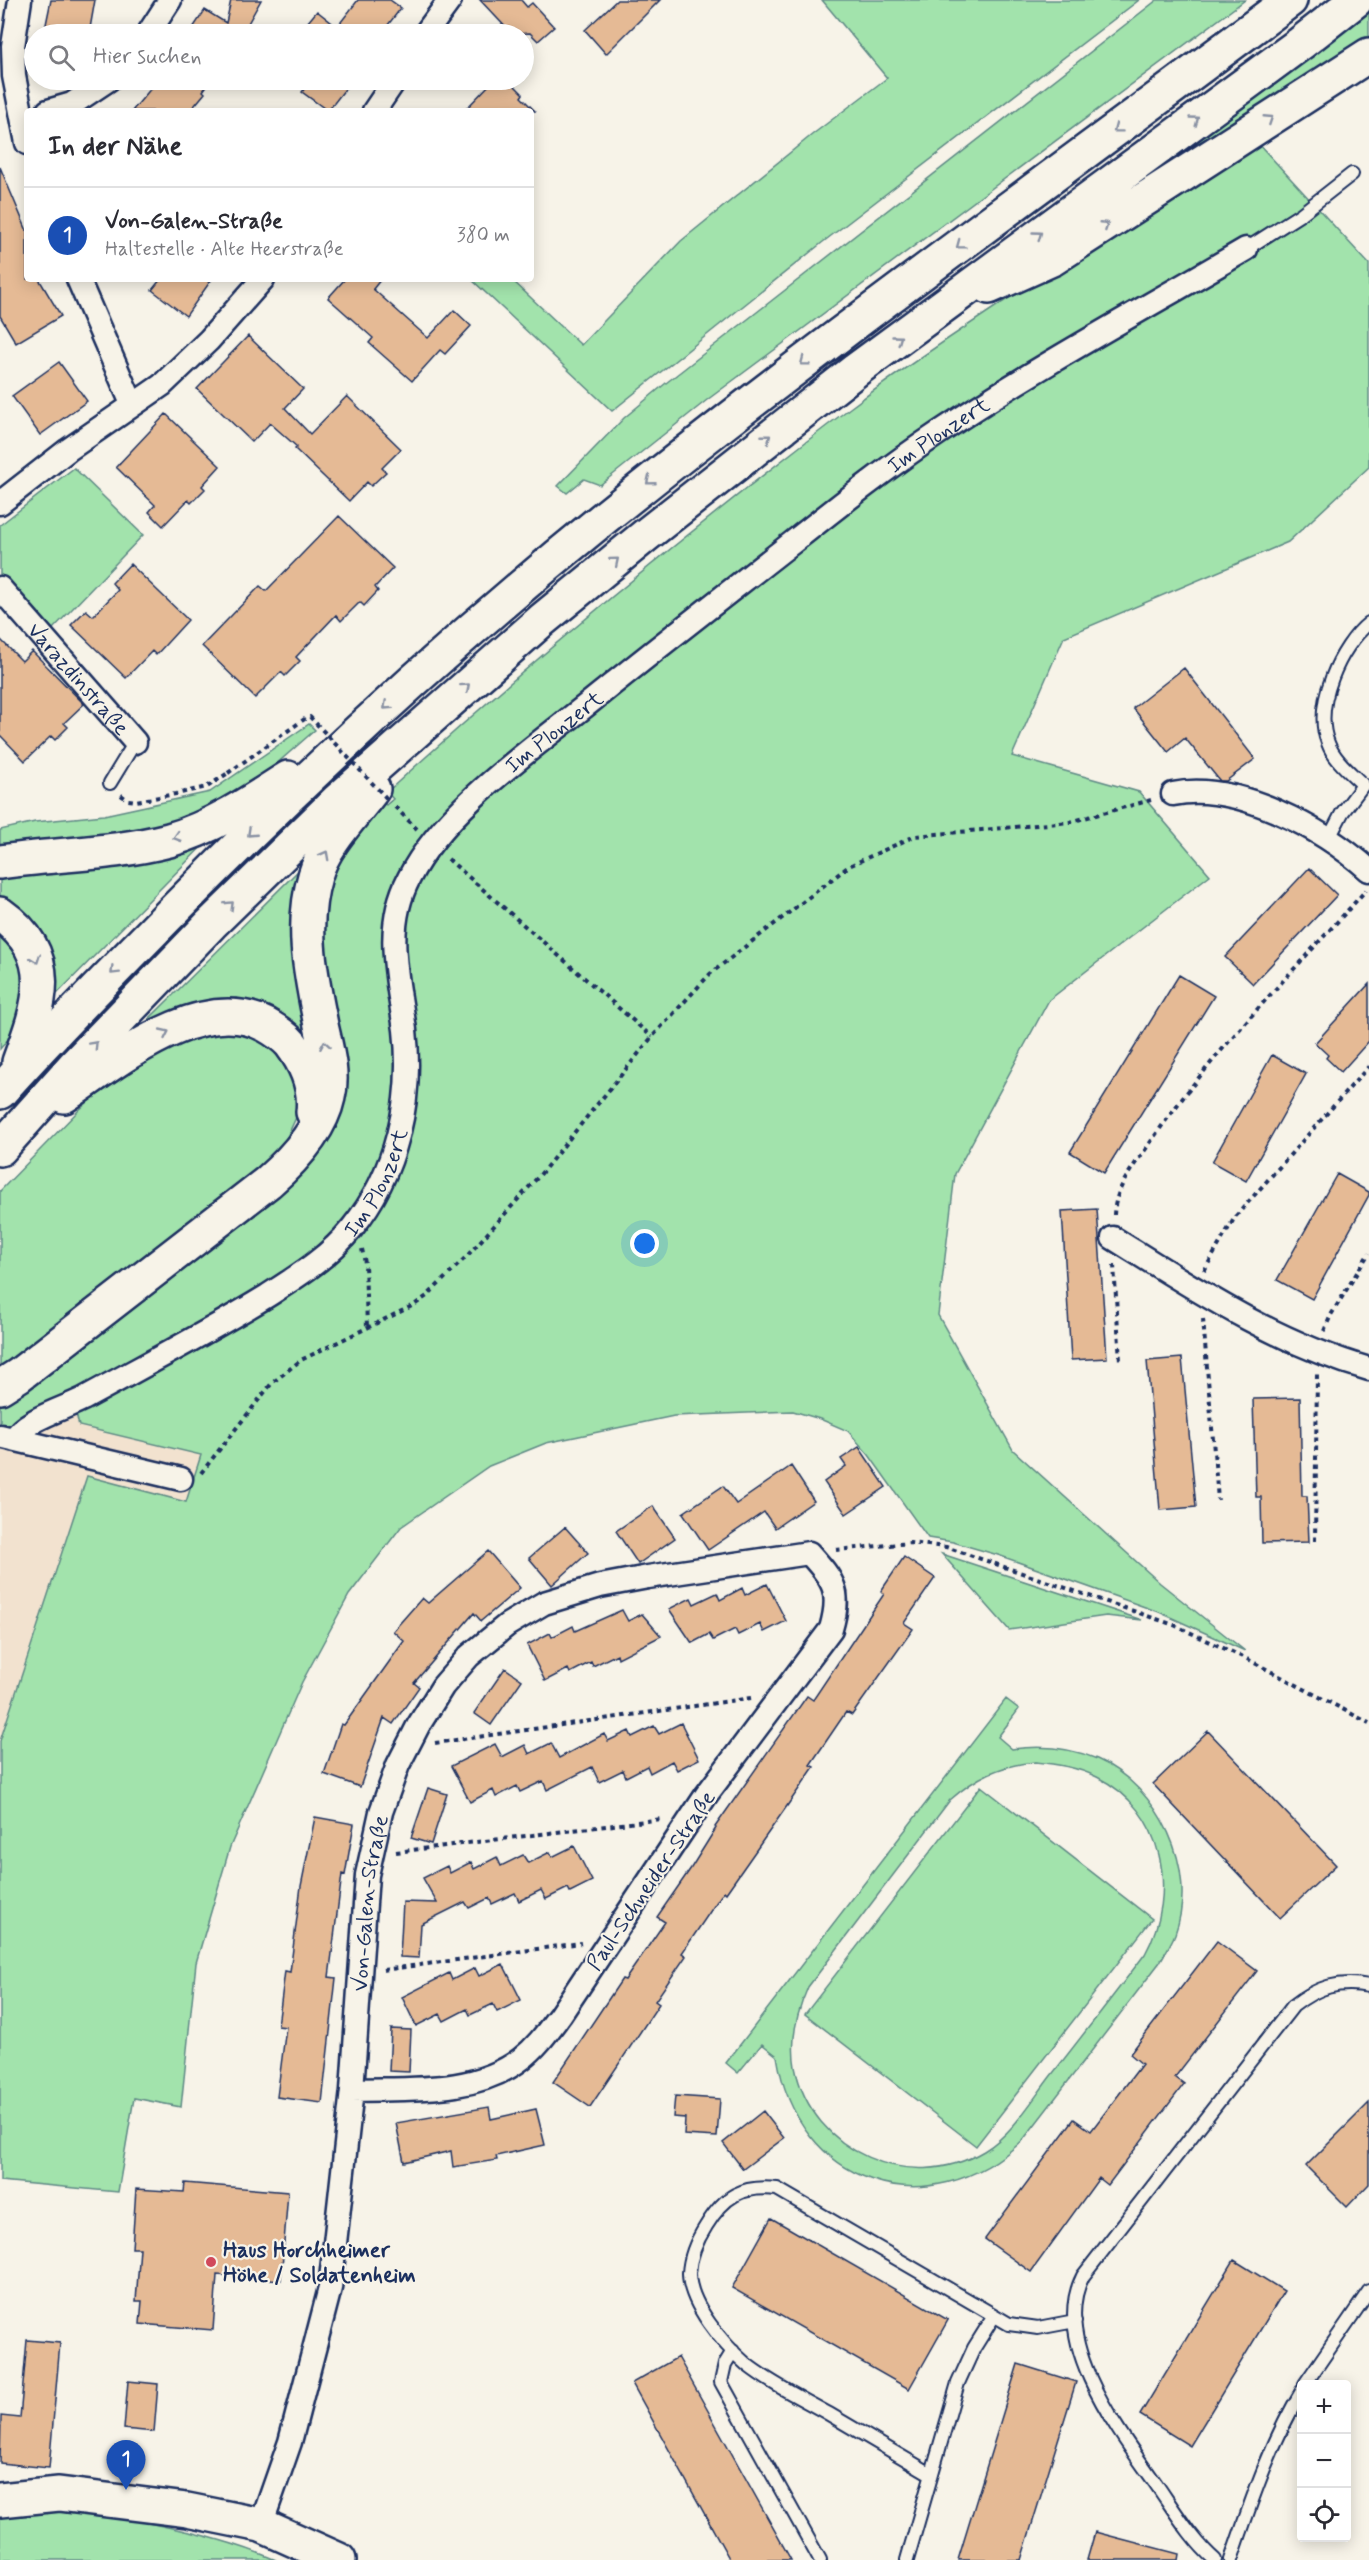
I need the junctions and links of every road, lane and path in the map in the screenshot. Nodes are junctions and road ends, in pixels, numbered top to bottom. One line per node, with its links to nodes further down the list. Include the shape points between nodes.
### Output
1 (20, 0): 15 (street, via 13,46 14,76)
2 (170, 0): 7 (street)
3 (450, 0): 8 (street)
4 (1274, 0): 9 (main road)
5 (1290, 0): 9 (main road)
6 (1356, 0): 20 (main road, one-way to 6)
7 (154, 24)
8 (432, 24)
9 (1250, 30): 26 (main road, one-way to 26, via 668,467 509,597)
10 (1369, 55): 20 (main road, one-way to 10, via 1052,258)
11 (93, 90): 13 (street)
12 (388, 90): 14 (street)
13 (58, 108)
14 (376, 108)
15 (24, 118)
16 (1352, 174): 17 (lane, Im Plonzert)
17 (1246, 249): 31 (street, Im Plonzert, via 1017,383 905,457 676,633 512,766 462,809)
18 (79, 282): 21 (street)
19 (260, 282): 21 (street, via 162,385)
20 (941, 308): 25 (main road, one-way to 20, via 646,534 782,426)
21 (132, 404): 22 (street)
22 (0, 503)
23 (0, 588): 27 (street, Varazdinstraße)
24 (1369, 622): 30 (lane, via 1346,648 1327,699 1324,732 1328,744 1364,785)
25 (422, 726): 39 (main road, one-way to 25, via 211,924 338,800); 40 (main road, one-way to 25, via 325,1108 329,1090 329,1063 307,943 308,903 315,874 328,848)
26 (355, 735): 32 (main road, one-way to 32, via 248,803 179,836 137,846); 38 (main road, one-way to 38, via 219,864)
27 (135, 742): 28 (lane)
28 (110, 783): 31 (path, bridge, via 128,800 136,801 207,787 310,717)
29 (1173, 794): 30 (street, via 1202,790 1229,795 1295,820); 36 (path, via 1070,822 915,836 849,866 710,974)
30 (1329, 838): 33 (street)
31 (431, 844): 36 (path); 42 (street, Im Plonzert, via 405,886 393,940 407,1056 405,1107 392,1155)
32 (0, 862)
33 (1369, 870)
34 (1369, 888): 43 (path, via 1173,1110 1122,1185 1114,1204)
35 (0, 914): 38 (main road, one-way to 38, via 14,924 37,957 41,990 38,1009)
36 (652, 1037): 46 (path, via 539,1176 438,1286 414,1305)
37 (1369, 1066): 45 (path, via 1235,1218)
38 (7, 1084)
39 (27, 1120): 40 (main road, one-way to 40, via 153,1039 198,1020 239,1017 276,1031 300,1056 314,1103); 41 (main road)
40 (307, 1139): 50 (main road, via 268,1182)
41 (0, 1149)
42 (351, 1230): 46 (path, via 365,1263); 51 (street, Im Plonzert, via 314,1266 251,1306)
43 (1113, 1238): 45 (street); 48 (path)
44 (1369, 1253): 47 (path, via 1331,1315)
45 (1202, 1293): 47 (street, via 1269,1331); 53 (path)
46 (367, 1328): 52 (path, via 285,1371 203,1471)
47 (1319, 1353): 49 (street); 54 (path)
48 (1120, 1361)
49 (1369, 1369)
50 (0, 1387)
51 (7, 1438): 52 (street, Im Plonzert)
52 (181, 1479)
53 (1218, 1500)
54 (1315, 1541)
55 (809, 1553): 56 (street, Paul-Schneider-Straße, via 836,1591 836,1612 831,1629); 57 (path, via 910,1543 946,1547 1174,1625); 58 (street, Von-Galen-Straße, via 600,1586 544,1603 507,1625 469,1656 443,1686)
56 (783, 1694): 58 (path); 59 (street, Paul-Schneider-Straße)
57 (1369, 1723)
58 (407, 1747): 60 (street, Von-Galen-Straße, via 381,1812)
59 (693, 1816): 60 (path); 61 (street, Paul-Schneider-Straße)
60 (371, 1855): 62 (street, Von-Galen-Straße)
61 (610, 1939): 62 (path); 64 (street, Paul-Schneider-Straße, via 538,2044 501,2072 448,2086)
62 (359, 1974): 64 (street, Von-Galen-Straße)
63 (1369, 1986): 67 (lane, via 1334,1984 1318,1989 1286,2014 1083,2276 1076,2289)
64 (352, 2090): 73 (street, Von-Galen-Straße, via 330,2288 290,2442)
65 (1369, 2291): 69 (lane)
66 (994, 2316): 67 (lane, via 1023,2328); 68 (lane, via 777,2189 761,2187 742,2190 716,2210 692,2256 689,2274 694,2292 711,2324); 71 (lane, via 958,2383)
67 (1075, 2320): 77 (lane, via 1086,2367 1107,2415 1196,2541)
68 (733, 2351): 71 (lane, via 759,2373); 75 (lane, via 721,2382)
69 (1308, 2380)
70 (1297, 2400): 78 (lane, via 1259,2478)
71 (931, 2474): 76 (lane)
72 (0, 2500): 73 (main road, via 59,2494)
73 (261, 2525): 74 (main road)
74 (339, 2560)
75 (820, 2560)
76 (907, 2560)
77 (1215, 2560)
78 (1231, 2560)

